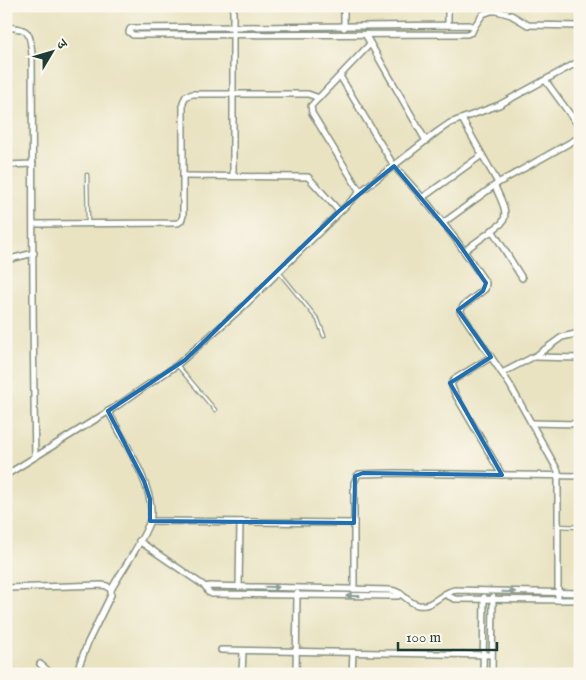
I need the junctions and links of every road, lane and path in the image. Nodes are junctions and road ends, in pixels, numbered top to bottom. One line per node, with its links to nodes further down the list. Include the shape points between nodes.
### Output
1 (233, 6): 7 (street)
2 (344, 6): 8 (street)
3 (448, 6): 4 (street)
4 (448, 25): 8 (street); 9 (street)
5 (580, 26): 9 (street, via 528,25 491,11 483,14)
6 (6, 27): 24 (street, via 23,29 30,37)
7 (233, 27): 8 (street); 10 (street); 10 (street, via 132,28 129,32 133,35)
8 (344, 27): 12 (street)
9 (474, 27): 11 (street, via 467,34)
10 (233, 34): 12 (street); 17 (street)
11 (365, 34): 12 (street); 13 (street)
12 (344, 35)
13 (370, 44): 15 (street); 22 (street)
14 (580, 61): 16 (street)
15 (340, 76): 18 (street); 26 (street)
16 (545, 80): 19 (street); 20 (street)
17 (232, 95): 18 (street, via 308,94); 28 (street); 29 (street, via 189,94 184,99)
18 (318, 98): 31 (street, via 310,106 312,113)
19 (462, 119): 22 (street, via 450,123); 23 (street)
20 (580, 128)
21 (580, 138): 30 (street)
22 (426, 141): 26 (street)
23 (482, 155): 30 (street); 32 (street)
24 (33, 164): 25 (street); 36 (street)
25 (6, 165)
26 (394, 166): 31 (street); 32 (street)
27 (86, 175): 34 (lane)
28 (233, 175): 29 (street); 33 (street, via 308,176)
29 (183, 176): 34 (street, via 183,216 178,223)
30 (496, 185): 35 (street); 37 (street, via 506,216 504,222)
31 (360, 192): 33 (street)
32 (422, 198): 35 (street)
33 (339, 211): 41 (street)
34 (88, 222): 36 (street)
35 (443, 223): 38 (street)
36 (34, 224): 39 (street)
37 (492, 230): 38 (street); 42 (street)
38 (464, 251): 46 (street, via 486,286 460,311)
39 (34, 253): 40 (street); 54 (street)
40 (6, 260)
41 (279, 272): 44 (lane, via 318,320); 48 (street)
42 (522, 278)
43 (580, 333): 45 (street, via 562,337)
44 (324, 336)
45 (533, 356): 47 (street); 49 (street)
46 (491, 357): 49 (street); 56 (street, via 451,384)
47 (580, 358)
48 (177, 366): 50 (lane); 51 (street)
49 (502, 374): 52 (street)
50 (215, 410)
51 (108, 411): 54 (street); 59 (street, via 144,481 150,499)
52 (531, 423): 53 (street); 57 (street)
53 (580, 424)
54 (35, 456): 55 (street)
55 (6, 475)
56 (502, 475): 57 (street); 61 (street, via 363,473 355,480)
57 (559, 476): 58 (street); 62 (street)
58 (580, 476)
59 (150, 521): 60 (street); 64 (street)
60 (240, 522): 61 (street); 65 (street)
61 (354, 524): 69 (street)
62 (558, 526): 63 (lane); 73 (street)
63 (580, 527)
64 (139, 541): 67 (street); 70 (street)
65 (239, 587): 67 (street); 68 (street, one-way to 68)
66 (6, 588): 70 (street, via 102,585)
67 (206, 588): 77 (street, via 210,594 217,595)
68 (297, 588): 69 (street); 77 (street)
69 (354, 588): 75 (street, via 390,590)
70 (111, 590): 90 (street)
71 (484, 591): 72 (street); 76 (street, via 455,590); 78 (street)
72 (493, 591): 73 (street, one-way to 73); 79 (street)
73 (558, 592): 74 (street); 80 (street)
74 (580, 593)
75 (401, 594): 76 (street, via 421,605 434,602); 77 (street, one-way to 77)
76 (444, 594): 78 (street, via 455,599)
77 (297, 595): 84 (street)
78 (484, 599): 79 (street); 86 (street)
79 (493, 599): 80 (street); 87 (street)
80 (558, 600): 81 (street)
81 (580, 600)
82 (221, 650): 83 (street)
83 (243, 651): 84 (street); 91 (street)
84 (297, 653): 85 (street); 92 (street)
85 (353, 653): 86 (street); 93 (street)
86 (484, 655): 87 (street); 94 (street)
87 (492, 655): 95 (street)
88 (40, 664): 89 (street)
89 (52, 674)
90 (76, 674)
91 (242, 674)
92 (296, 674)
93 (352, 674)
94 (483, 674)
95 (492, 674)

